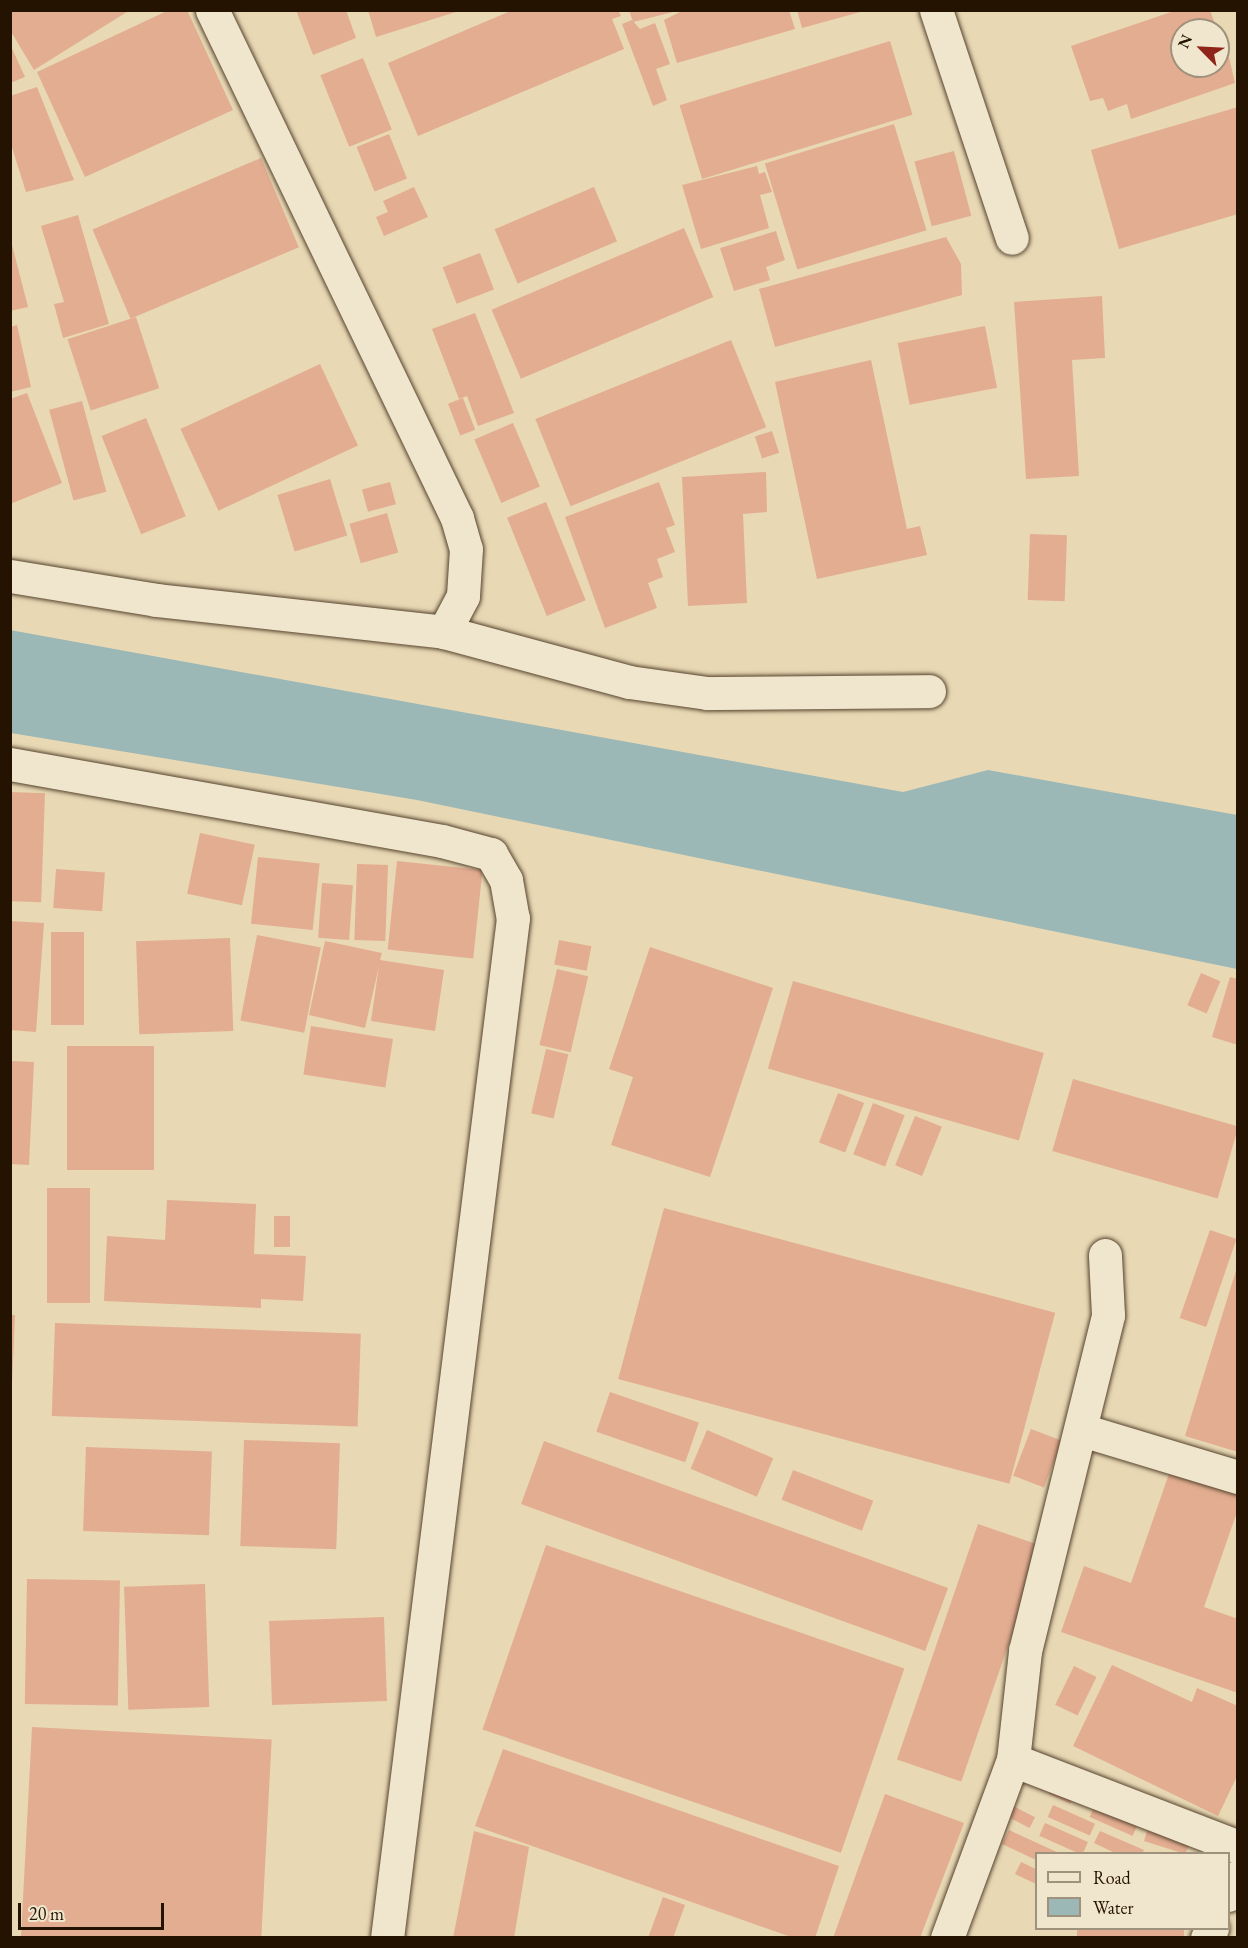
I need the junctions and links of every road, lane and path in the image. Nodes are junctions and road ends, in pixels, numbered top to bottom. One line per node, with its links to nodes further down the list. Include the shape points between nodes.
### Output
1 (212, 10): 5 (street, via 457,518 466,549 463,596)
2 (936, 10): 3 (street)
3 (1012, 238)
4 (10, 576): 5 (street, via 156,600)
5 (444, 632): 6 (street, via 629,682 707,693)
6 (929, 691)
7 (10, 764): 15 (street, via 442,841 491,854 506,880 513,918)
8 (1105, 1255): 9 (street, via 1108,1315)
9 (1082, 1430): 10 (street); 11 (street, via 1025,1651)
10 (1238, 1477)
11 (1013, 1760): 12 (street); 16 (street)
12 (1238, 1847)
13 (1238, 1876): 14 (street)
14 (1230, 1891)
15 (387, 1938)
16 (947, 1938)

